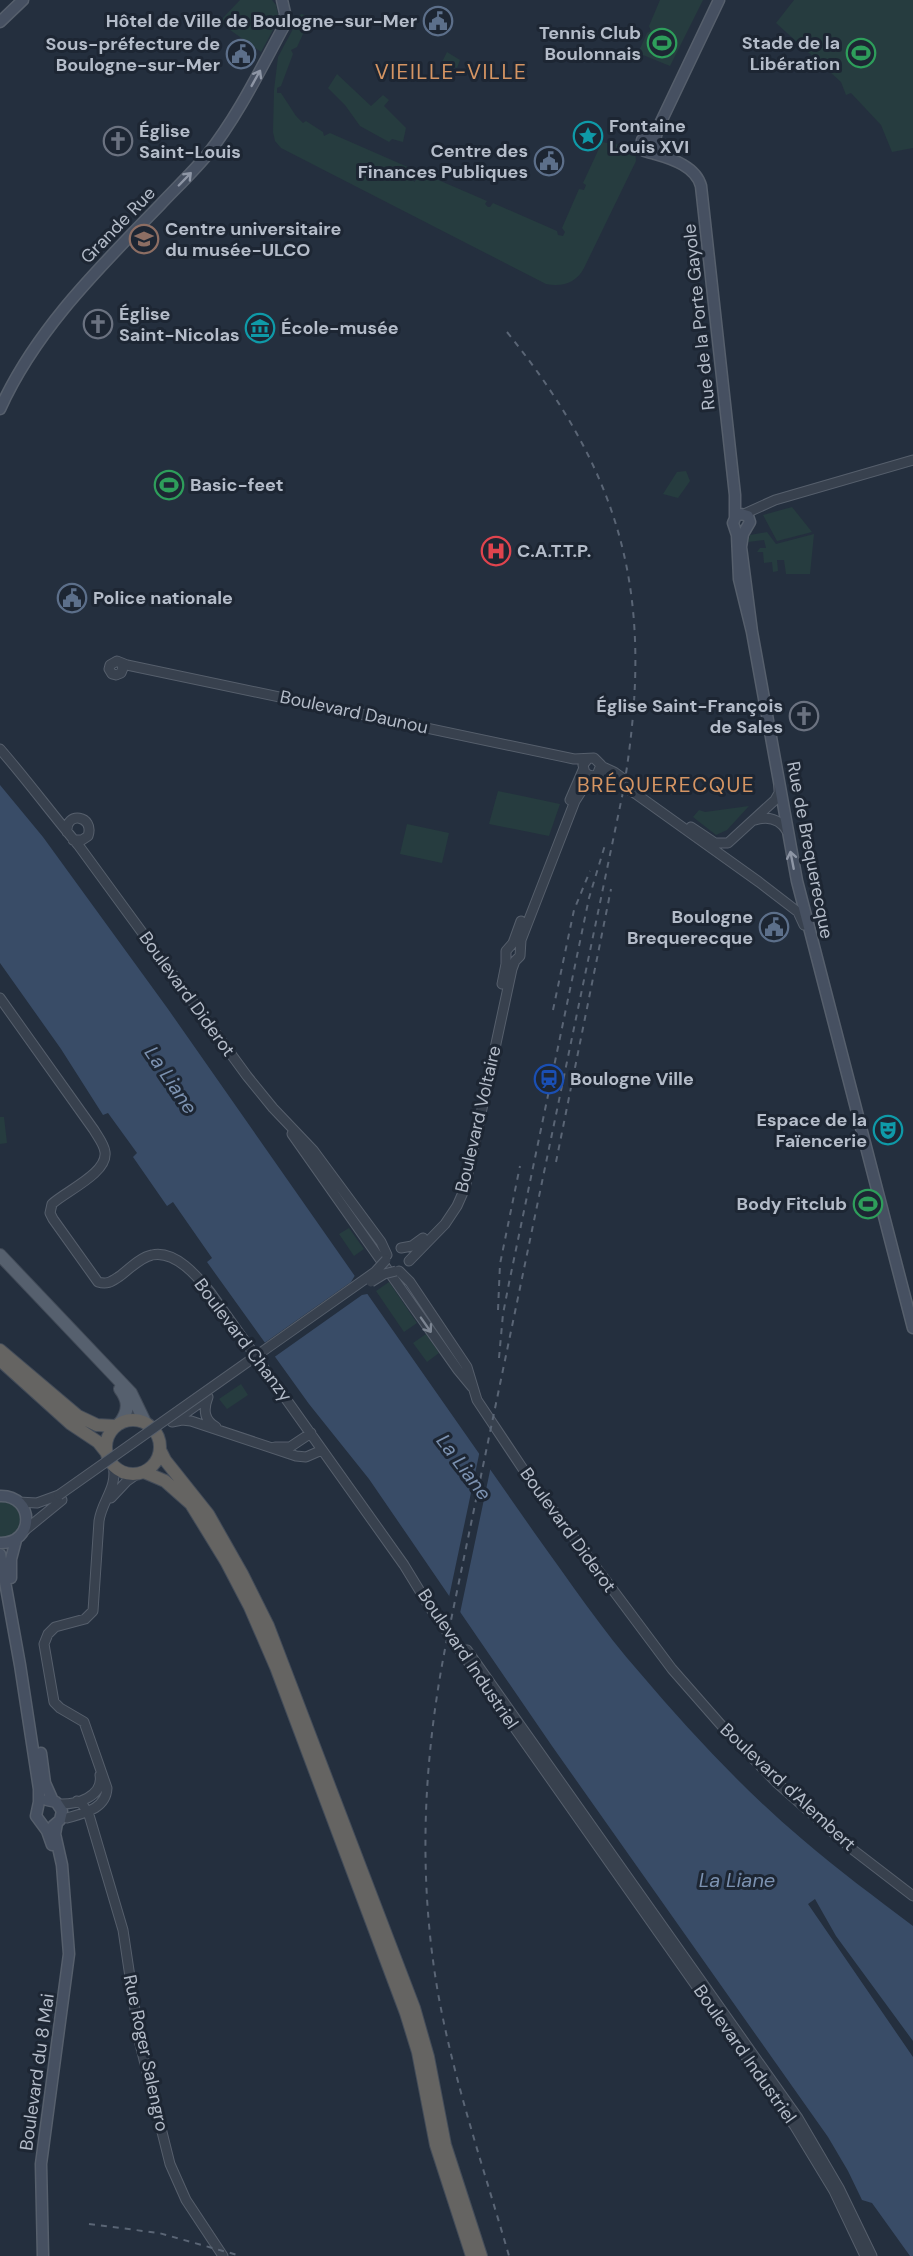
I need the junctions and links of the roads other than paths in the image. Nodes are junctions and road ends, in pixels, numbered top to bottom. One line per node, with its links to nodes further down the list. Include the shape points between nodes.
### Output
1 (23, 0): 4 (main road)
2 (282, 0): 5 (main road, Grande Rue, one-way to 2, via 34,349 65,307 223,134 284,26)
3 (719, 0): 7 (main road, Rue de la Porte Gayole, via 658,128 655,147 692,170 701,186 735,495)
4 (0, 22)
5 (0, 409)
6 (913, 460): 7 (street, via 786,497)
7 (742, 521): 12 (main road, Rue de Brequerecque, via 741,552 752,632)
8 (121, 668): 10 (street, Boulevard Daunou)
9 (0, 749): 13 (street, Boulevard Diderot)
10 (584, 766): 11 (street, via 587,775); 11 (street, Boulevard Daunou, via 596,759); 23 (street, Boulevard Voltaire)
11 (597, 772): 18 (street, via 618,775 715,843 726,844); 20 (street, via 634,793); 23 (street, Boulevard Voltaire, via 575,801)
12 (778, 778): 15 (street, via 777,798); 16 (main road, Rue de Brequerecque)
13 (47, 805): 14 (street, Boulevard Diderot); 17 (street, Boulevard Diderot)
14 (73, 818): 17 (street, via 67,824); 19 (street, via 88,822)
15 (755, 820): 16 (street, via 774,820); 18 (street)
16 (787, 831): 22 (main road, Rue de Brequerecque, one-way to 16)
17 (70, 836): 19 (street, via 81,841); 21 (street, Boulevard Diderot)
18 (738, 836): 20 (street, via 725,852)
19 (87, 837): 21 (street, Boulevard Diderot, via 87,849)
20 (738, 867): 22 (street, via 800,913)
21 (99, 873): 26 (street, Boulevard Diderot)
22 (810, 940): 35 (main road, Rue de Brequerecque)
23 (515, 948): 24 (street, Boulevard Voltaire, via 506,952); 24 (street, Boulevard Voltaire, via 520,956)
24 (511, 959): 28 (street, Boulevard Voltaire, via 460,1183 435,1227 417,1243); 32 (street, Boulevard Voltaire, via 465,1188 445,1224)
25 (0, 998): 44 (street, Boulevard Chanzy, via 105,1148 104,1162 98,1170 54,1202 50,1210 91,1274 98,1282 106,1283 151,1255 165,1255 178,1262 210,1292)
26 (277, 1113): 27 (street, Boulevard Diderot, via 313,1150); 38 (street, Boulevard Diderot, one-way to 38)
27 (376, 1236): 28 (street, Boulevard Diderot); 30 (street, Boulevard Diderot)
28 (398, 1248): 30 (street); 32 (street, via 407,1252)
29 (0, 1255): 40 (main road, via 128,1390)
30 (386, 1257): 33 (street, bridge, via 389,1267); 52 (street, bridge, via 375,1272)
31 (0, 1262): 42 (main road, via 122,1391 128,1408)
32 (409, 1263): 33 (street); 34 (street, Boulevard Diderot)
33 (397, 1271): 34 (street, Boulevard Diderot); 39 (street, bridge, via 381,1275)
34 (414, 1290): 38 (street, Boulevard Diderot, via 467,1367)
35 (913, 1328)
36 (0, 1350): 42 (highway, via 78,1416 101,1426)
37 (0, 1360): 48 (highway)
38 (473, 1387): 60 (street, Boulevard Diderot, via 478,1402 527,1475)
39 (208, 1397): 41 (street); 43 (street, via 206,1416)
40 (144, 1422): 42 (highway, via 132,1420); 46 (highway, via 157,1434)
41 (172, 1422): 43 (street, via 188,1420); 52 (street)
42 (118, 1425): 48 (highway, via 107,1438)
43 (221, 1430): 45 (street)
44 (310, 1433): 45 (street, via 290,1447); 47 (street, Boulevard Chanzy)
45 (269, 1447): 47 (street, via 299,1457)
46 (160, 1450): 50 (highway, via 154,1464); 74 (highway, via 224,1541 280,1655 416,2014 443,2139)
47 (322, 1450): 59 (street, Boulevard Chanzy)
48 (106, 1452): 49 (highway)
49 (112, 1465): 50 (highway, via 124,1473); 54 (street, via 114,1480)
50 (140, 1473): 54 (street); 73 (highway, via 165,1481 194,1508 235,1577 267,1644 406,2013 421,2065 436,2145)
51 (0, 1488): 53 (main road)
52 (60, 1498): 53 (street, via 37,1503); 55 (street)
53 (10, 1499): 55 (main road, via 26,1516)
54 (105, 1504): 61 (street, via 99,1521 93,1611 85,1619 53,1629 44,1644 54,1702 84,1722)
55 (24, 1531): 56 (main road)
56 (16, 1540): 57 (main road); 63 (main road, via 11,1578 45,1783)
57 (0, 1543)
58 (0, 1554): 64 (main road, via 26,1699)
59 (416, 1584): 75 (street, Boulevard Industriel, via 794,2124 834,2191); 76 (street, Boulevard Industriel, via 440,1611 790,2107 832,2173)
60 (672, 1669): 70 (street, Boulevard d'Alembert, via 786,1791)
61 (98, 1764): 62 (street, via 99,1790); 65 (street, via 107,1794 101,1804)
62 (77, 1801): 63 (street); 65 (street)
63 (56, 1802): 64 (main road); 66 (main road, via 62,1812)
64 (39, 1804): 67 (main road, via 35,1814)
65 (88, 1812): 66 (street); 68 (street, Rue Roger Salengro)
66 (61, 1821): 67 (main road); 68 (street, Rue Roger Salengro, via 84,1823); 69 (main road, Boulevard du 8 Mai, via 56,1834)
67 (42, 1825): 69 (main road, Boulevard du 8 Mai, via 50,1838)
68 (95, 1840): 72 (street, Rue Roger Salengro, via 123,1930 140,2044 170,2164 186,2200)
69 (64, 1893): 71 (main road, Boulevard du 8 Mai, via 69,1938 67,1973 40,2171)
70 (913, 1896)
71 (43, 2256)
72 (223, 2256)
73 (472, 2256)
74 (481, 2256)
75 (865, 2256)
76 (872, 2256)

